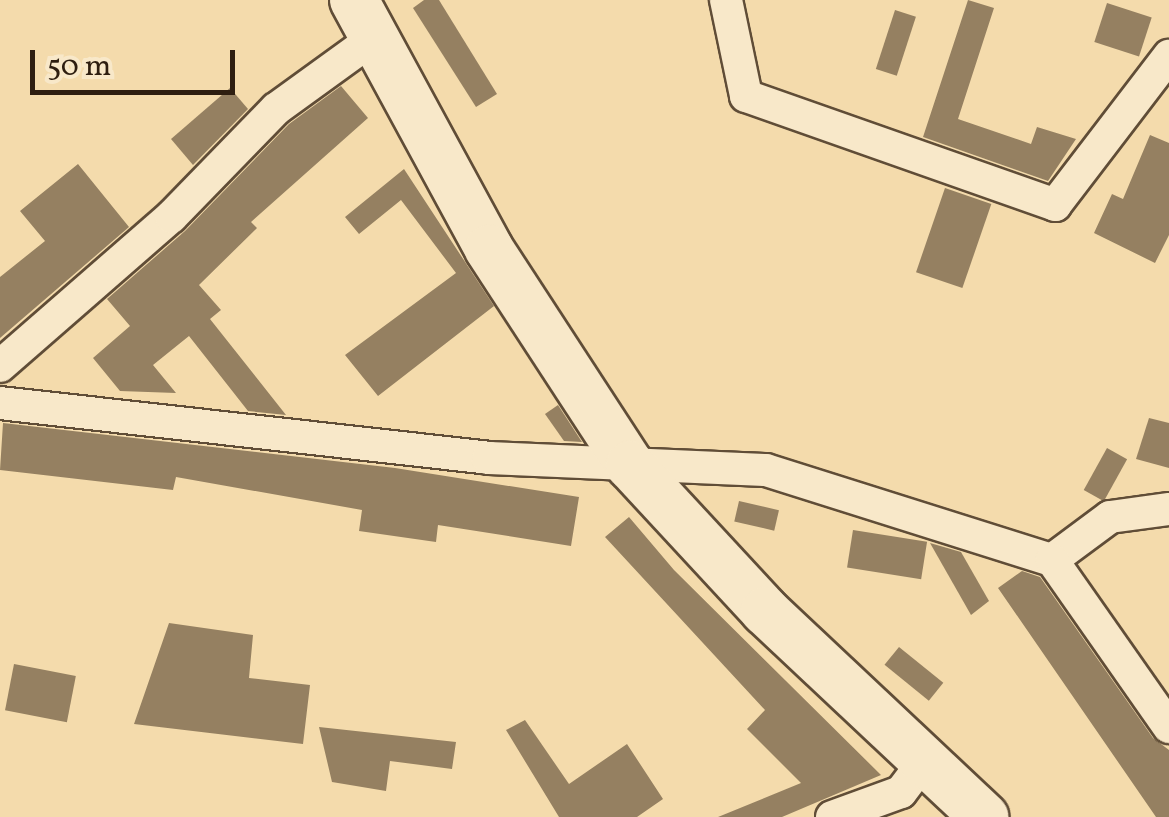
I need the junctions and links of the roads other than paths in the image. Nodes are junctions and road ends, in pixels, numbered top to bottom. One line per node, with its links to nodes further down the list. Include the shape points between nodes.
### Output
1 (726, 0): 3 (street, via 746,96 1055,205)
2 (364, 19): 4 (street, via 172,216); 6 (main road, via 490,249)
3 (1169, 56)
4 (0, 366)
5 (0, 402): 6 (street, via 488,458)
6 (630, 464): 8 (street, via 766,470); 10 (main road, via 765,610)
7 (1169, 509): 8 (street, via 1110,517)
8 (1052, 560): 9 (street)
9 (1169, 727)
10 (924, 762): 11 (street, via 901,792); 12 (main road)
11 (832, 817)
12 (984, 817)

